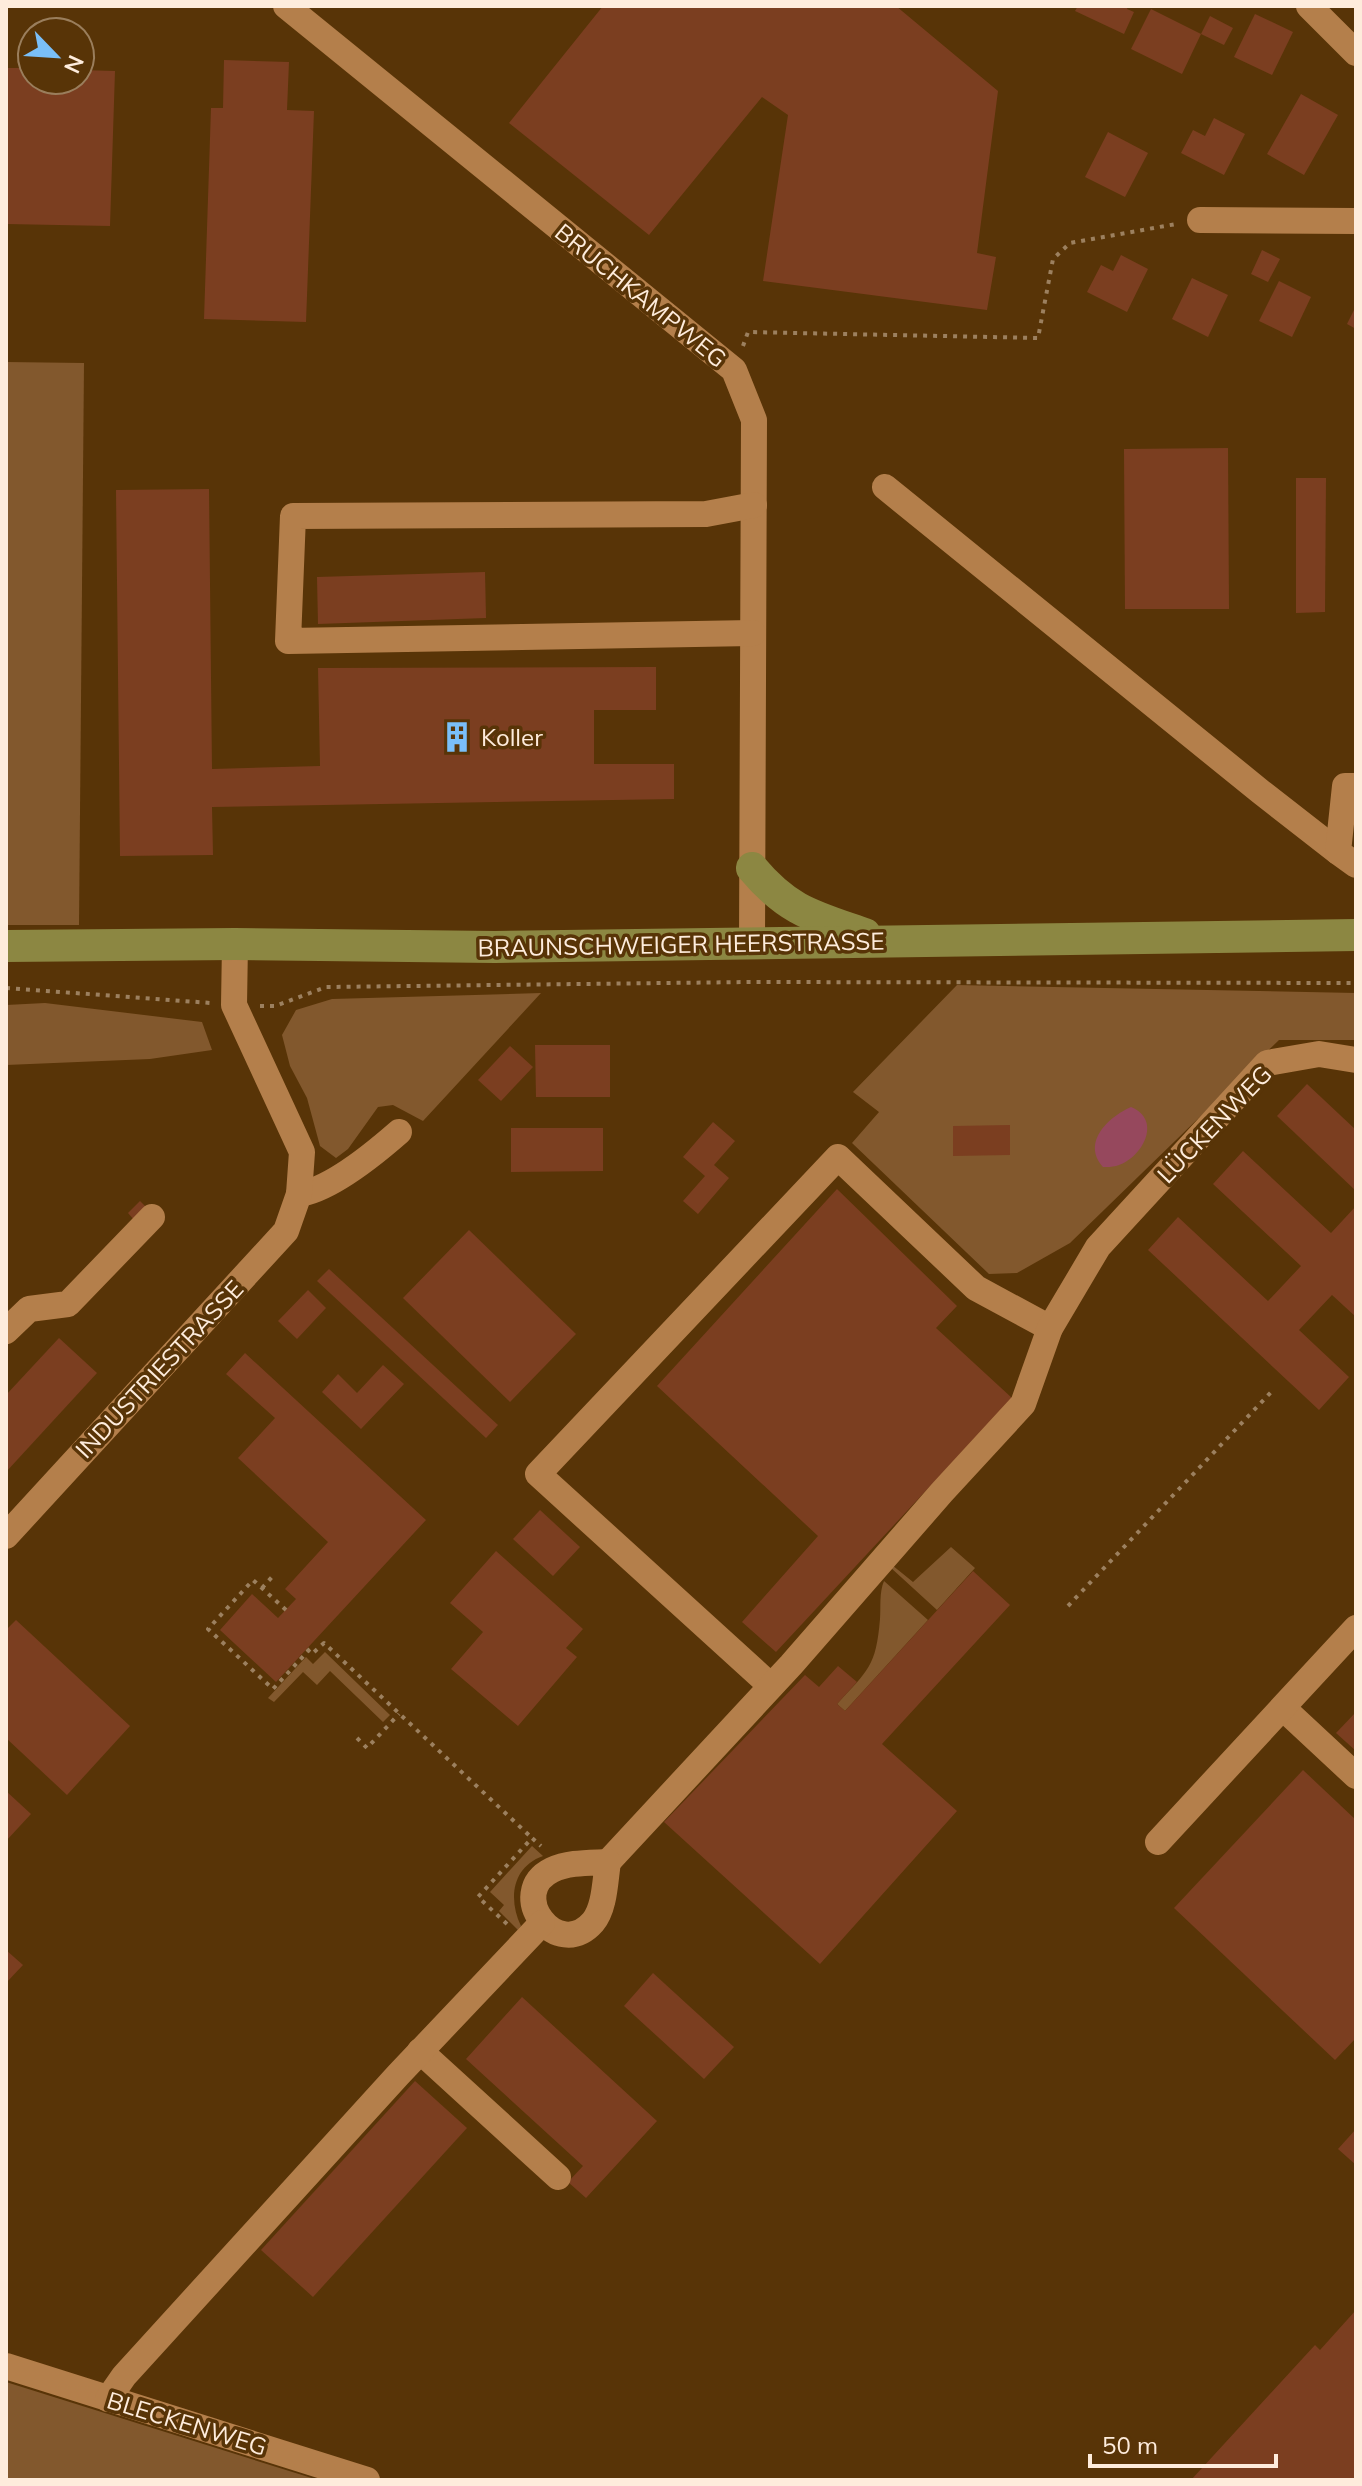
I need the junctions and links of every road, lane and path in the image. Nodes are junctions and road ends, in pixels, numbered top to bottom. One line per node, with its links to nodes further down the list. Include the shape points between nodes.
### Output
1 (286, 6): 6 (street, BRUCHKAMPWEG)
2 (1309, 6): 3 (street)
3 (1356, 53)
4 (1200, 220): 5 (street); 6 (path, via 1070,243 1053,259 1038,338 748,332)
5 (1356, 221)
6 (734, 370): 8 (street, BRUCHKAMPWEG, via 754,420)
7 (885, 487): 11 (street)
8 (754, 505): 9 (street, BRUCHKAMPWEG); 9 (street, via 706,514 293,516 288,641)
9 (753, 633): 12 (street, BRUCHKAMPWEG)
10 (1356, 786): 11 (street, via 1345,786)
11 (1347, 858)
12 (752, 868): 14 (main road, via 789,905); 16 (street, BRUCHKAMPWEG)
13 (1356, 935): 14 (main road, BRAUNSCHWEIGER HEERSTRASSE)
14 (886, 942): 16 (main road, BRAUNSCHWEIGER HEERSTRASSE)
15 (235, 944): 16 (main road, BRAUNSCHWEIGER HEERSTRASSE); 17 (main road, BRAUNSCHWEIGER HEERSTRASSE); 20 (street, INDUSTRIESTRASSE)
16 (752, 944)
17 (6, 946)
18 (1356, 983): 20 (path, via 326,987 275,1006)
19 (6, 988): 20 (path)
20 (234, 1005): 23 (street, INDUSTRIESTRASSE, via 302,1152)
21 (1356, 1060): 25 (street, LÜCKENWEG, via 1319,1054 1267,1063 1098,1247)
22 (399, 1132): 23 (street, via 367,1160 313,1192)
23 (299, 1194): 28 (street, INDUSTRIESTRASSE, via 286,1231)
24 (152, 1217): 26 (street, via 68,1304 29,1309)
25 (1050, 1328): 34 (street, LÜCKENWEG, via 1023,1404); 34 (street, via 976,1288 838,1157 538,1474)
26 (6, 1331)
27 (1274, 1389): 31 (path)
28 (6, 1536)
29 (272, 1577): 30 (path)
30 (262, 1588): 32 (path); 36 (path, via 253,1580 208,1629 273,1689 308,1650 312,1654 324,1643)
31 (1068, 1606)
32 (286, 1610)
33 (1356, 1628): 35 (street)
34 (771, 1686): 41 (street, LÜCKENWEG)
35 (1283, 1708): 38 (street); 40 (street)
36 (399, 1714): 37 (path, via 367,1748); 39 (path)
37 (357, 1738)
38 (1356, 1776)
39 (532, 1838)
40 (1158, 1842)
41 (608, 1862): 42 (street, via 564,1866 545,1875 534,1893); 42 (street, via 594,1921 563,1934)
42 (542, 1923): 43 (street)
43 (420, 2051): 44 (street); 46 (street)
44 (558, 2177)
45 (6, 2366): 46 (street, BLECKENWEG)
46 (108, 2399): 47 (street, BLECKENWEG)
47 (367, 2480)

